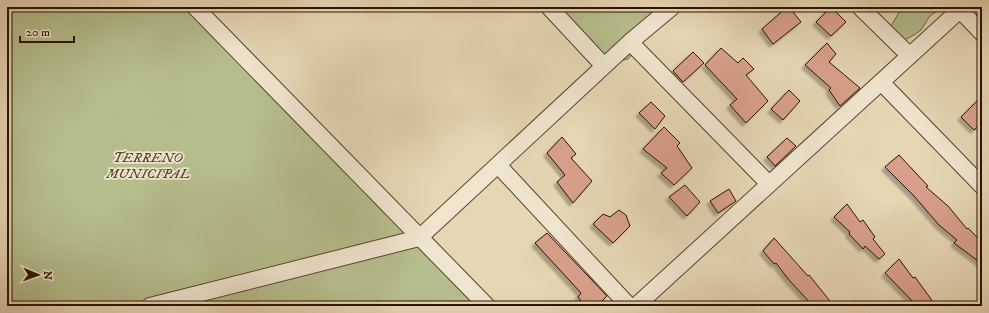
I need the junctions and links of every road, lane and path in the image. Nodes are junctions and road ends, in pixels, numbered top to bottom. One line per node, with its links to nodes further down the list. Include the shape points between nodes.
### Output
1 (195, 7): 14 (street)
2 (549, 7): 9 (street)
3 (672, 7): 7 (street)
4 (860, 7): 8 (street)
5 (961, 8): 6 (street); 8 (street)
6 (982, 33)
7 (630, 42): 9 (street); 12 (street)
8 (910, 56): 10 (street)
9 (604, 66): 11 (street)
10 (881, 82): 12 (street); 13 (street)
11 (498, 165): 14 (street); 17 (street)
12 (769, 184): 18 (street)
13 (982, 186)
14 (420, 238): 15 (street); 16 (street)
15 (150, 306)
16 (487, 306)
17 (629, 306)
18 (636, 306)

